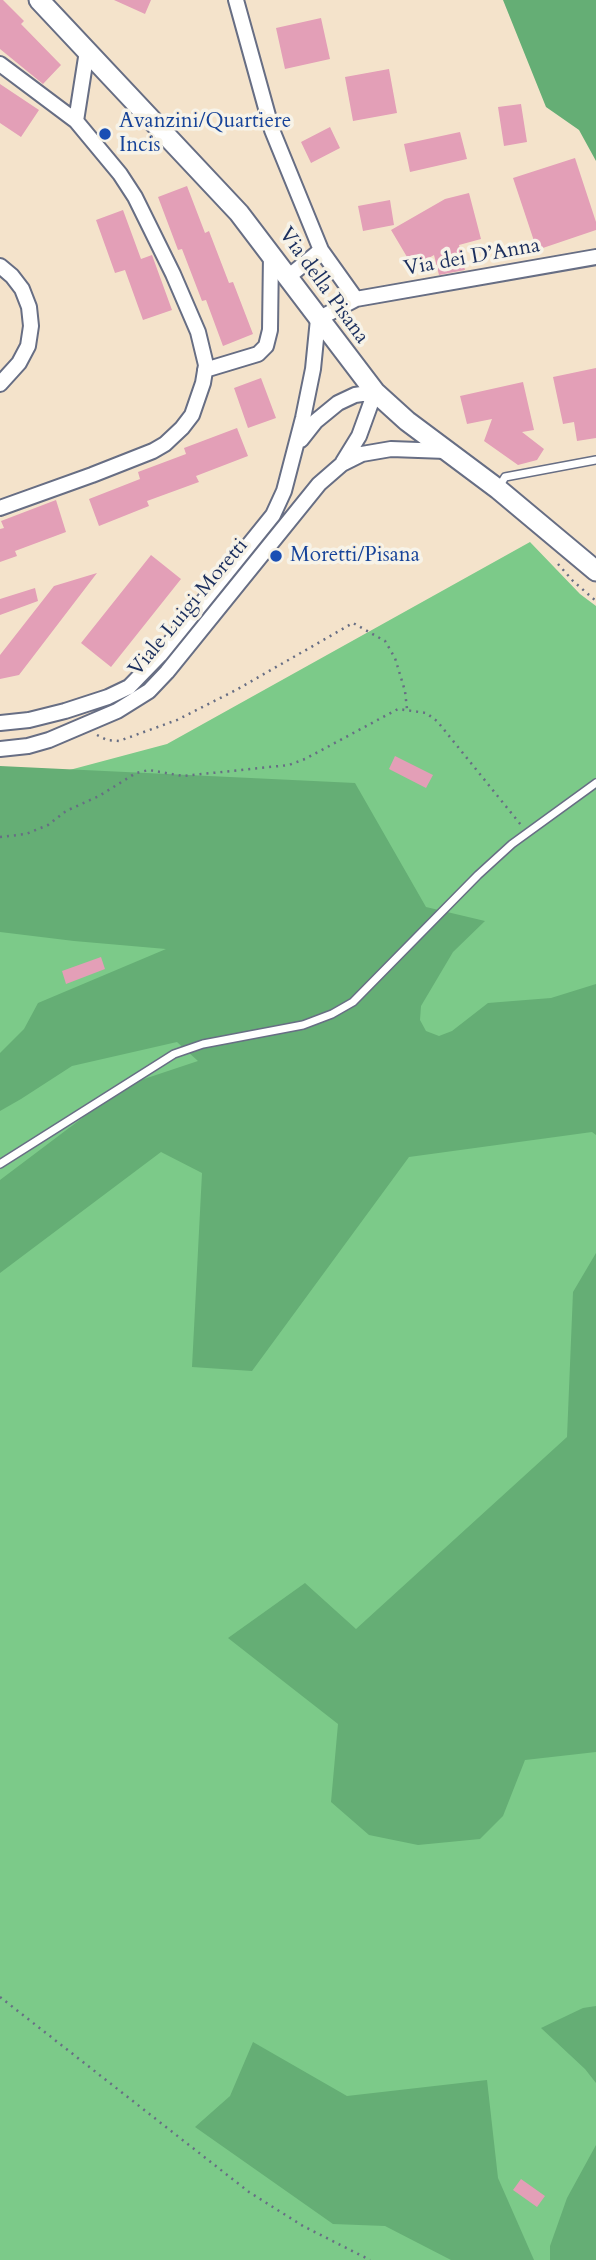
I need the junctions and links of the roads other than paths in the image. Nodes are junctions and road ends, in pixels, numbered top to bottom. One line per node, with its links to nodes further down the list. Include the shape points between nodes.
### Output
1 (39, 0): 3 (main road, Via della Pisana)
2 (236, 0): 6 (street, via 272,130)
3 (87, 51): 5 (street); 7 (main road, Via della Pisana, via 227,199)
4 (0, 64): 5 (street)
5 (76, 121): 13 (street, via 135,197 193,319)
6 (321, 250): 10 (street); 11 (street)
7 (271, 254): 10 (main road, Via della Pisana); 13 (street, via 266,346 258,354)
8 (596, 257): 11 (street, Via dei D’Anna)
9 (0, 266): 14 (street, via 22,289 31,326 19,363)
10 (288, 277): 12 (main road, Via della Pisana)
11 (356, 299): 12 (street, Via dei D’Anna)
12 (318, 318): 15 (main road, Via della Pisana); 16 (street, Viale Luigi Moretti, via 311,379)
13 (205, 370): 21 (street, via 192,415 165,444)
14 (0, 384)
15 (375, 392): 16 (street, Viale Luigi Moretti, via 349,397 332,407); 17 (main road, Via della Pisana); 19 (street, Viale Luigi Moretti, via 359,436)
16 (294, 450): 23 (street, Viale Luigi Moretti, via 273,515 160,655 129,687)
17 (448, 451): 19 (street, Viale Luigi Moretti, via 391,449 362,454); 20 (main road, Via della Pisana)
18 (596, 460): 20 (lane, via 505,477)
19 (342, 464): 26 (street, Viale Luigi Moretti, via 319,484 162,678 132,703 88,724 49,740)
20 (498, 489): 22 (main road, Via della Pisana)
21 (0, 508)
22 (596, 570)
23 (65, 711): 24 (street, Viale Luigi Moretti); 25 (street, via 54,729)
24 (0, 723)
25 (0, 741)
26 (0, 749)
27 (596, 783): 28 (lane, via 478,875 353,1002 303,1025 173,1054)
28 (0, 1164)

